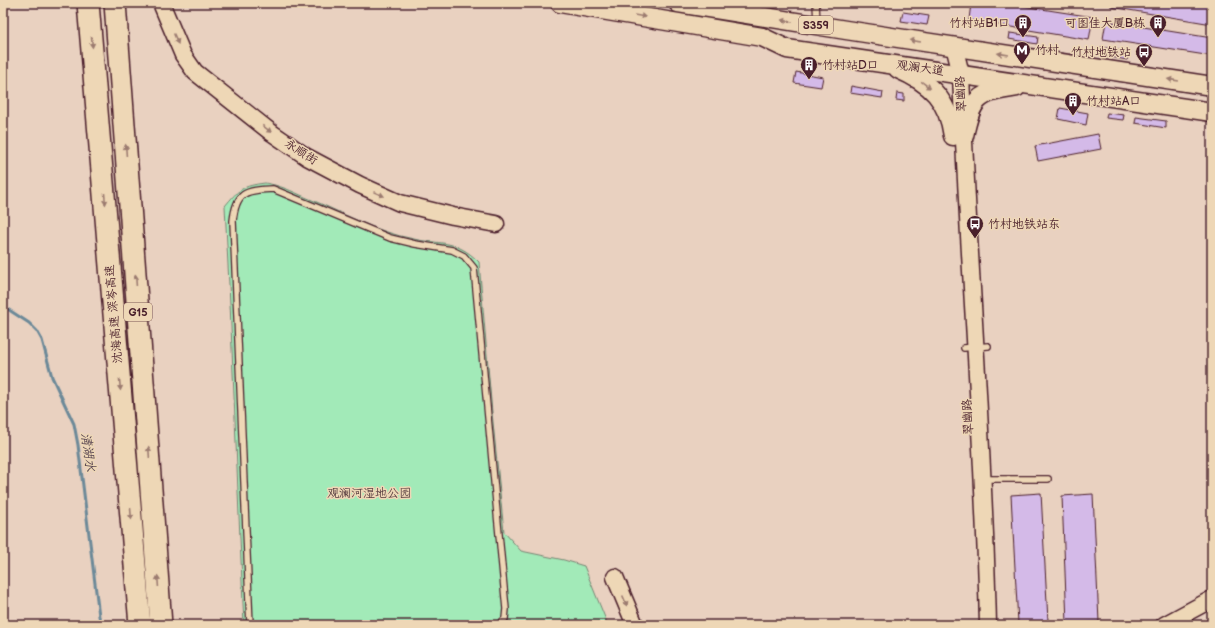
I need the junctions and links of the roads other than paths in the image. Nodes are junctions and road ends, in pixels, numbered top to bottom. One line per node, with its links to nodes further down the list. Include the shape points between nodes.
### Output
1 (88, 3): 21 (highway, 沈海高速 深岑高速 / G15, one-way to 21)
2 (115, 3): 22 (highway, 沈海高速 深岑高速 / G15, one-way to 2)
3 (161, 3): 15 (main road, 永顺街, one-way to 15, via 183,55 195,72 272,133 307,157 360,185 400,202)
4 (560, 3): 9 (main road, 观澜大道 / S359, one-way to 9, via 762,37 787,49)
5 (678, 3): 7 (main road, S359, one-way to 5)
6 (816, 3): 7 (lane)
7 (817, 26): 8 (main road, S359, one-way to 7)
8 (954, 46): 10 (main road, 翠幽路); 12 (main road, S359, one-way to 8)
9 (879, 62): 10 (main road, 观澜大道 / S359); 14 (main road, one-way to 14, via 910,74 937,95 946,107)
10 (956, 74): 11 (main road, 观澜大道 / S359); 14 (main road, 翠幽路)
11 (1037, 86): 13 (main road, 观澜大道 / S359); 14 (main road, via 1006,88 982,96 972,105)
12 (1212, 86)
13 (1212, 112)
14 (958, 136): 16 (main road, 翠幽路)
15 (496, 224)
16 (976, 347): 17 (main road, 翠幽路); 26 (main road, 翠幽路, via 974,507)
17 (983, 479): 18 (lane); 27 (main road, 翠幽路)
18 (1048, 479)
19 (615, 577): 25 (main road, one-way to 25)
20 (1212, 599): 28 (main road)
21 (140, 619)
22 (161, 623)
23 (250, 625): 24 (lane, via 233,221 235,206 243,195 256,190 273,189 390,238 452,250 464,256 474,268 506,609 505,619)
24 (498, 625)
25 (635, 625)
26 (977, 625)
27 (988, 625)
28 (1164, 625)

